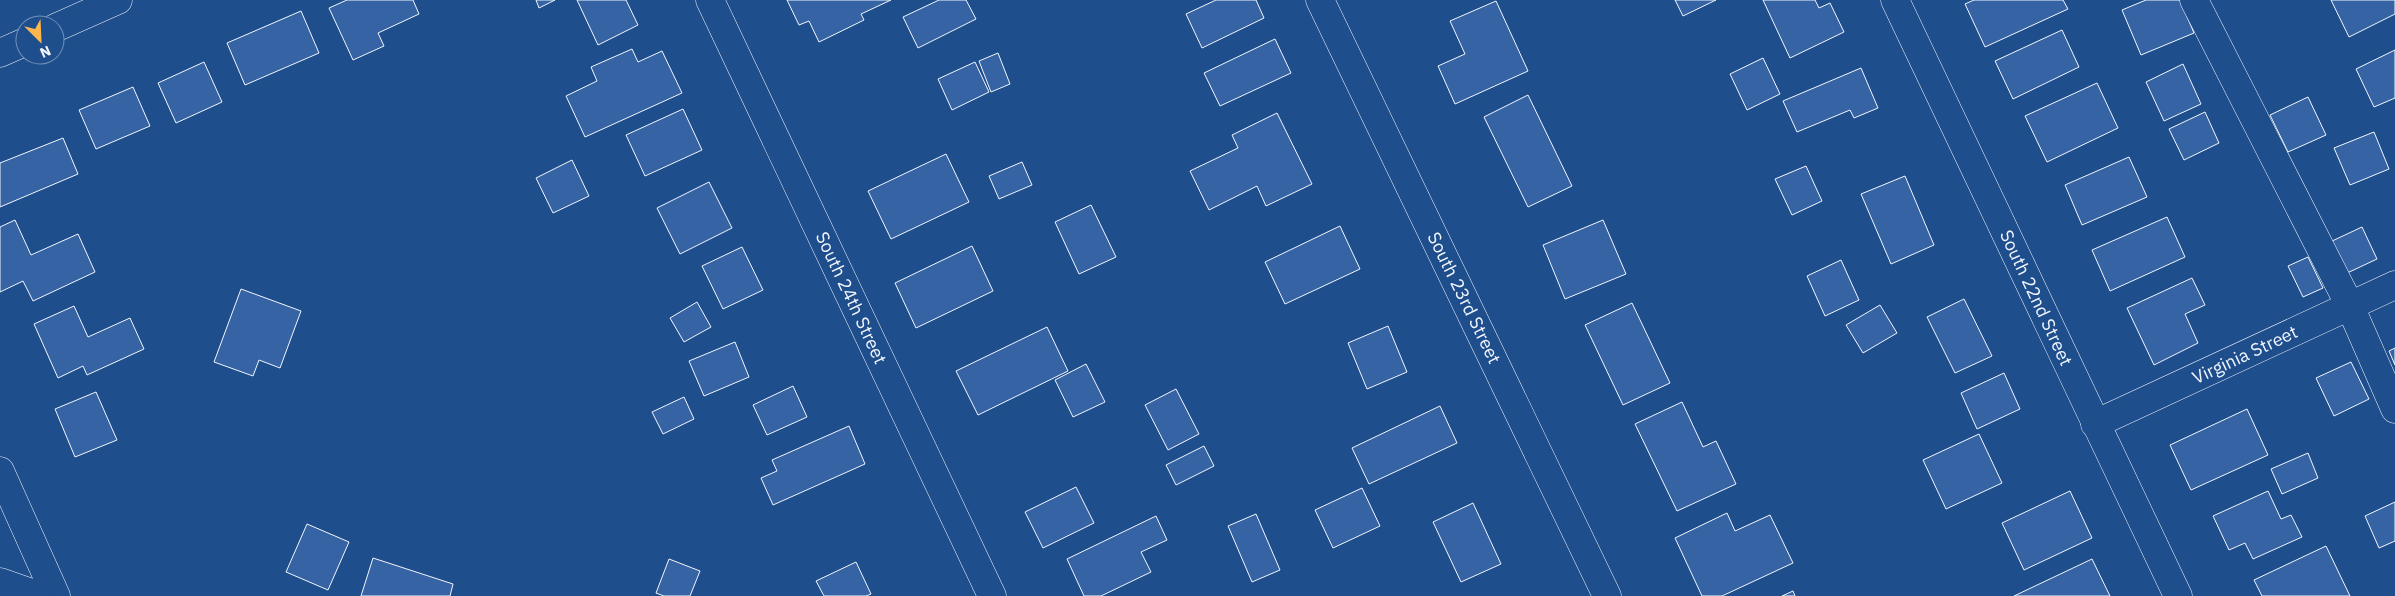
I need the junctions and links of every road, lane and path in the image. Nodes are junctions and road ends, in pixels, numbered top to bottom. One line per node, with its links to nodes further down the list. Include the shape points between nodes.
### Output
1 (118, 0): 6 (street)
2 (710, 0): 17 (street, South 24th Street)
3 (1320, 0): 18 (street, South 23rd Street)
4 (1895, 0): 12 (street, South 22nd Street)
5 (2194, 0): 10 (street)
6 (65, 24)
7 (15, 47): 8 (street)
8 (0, 54)
9 (2395, 285): 10 (street, Virginia Street)
10 (2350, 306): 11 (street); 12 (street, Virginia Street)
11 (2395, 409)
12 (2095, 424): 19 (street, South 22nd Street)
13 (0, 471): 16 (street)
14 (0, 582): 15 (street)
15 (40, 596)
16 (56, 596)
17 (992, 596)
18 (1607, 596)
19 (2178, 596)

